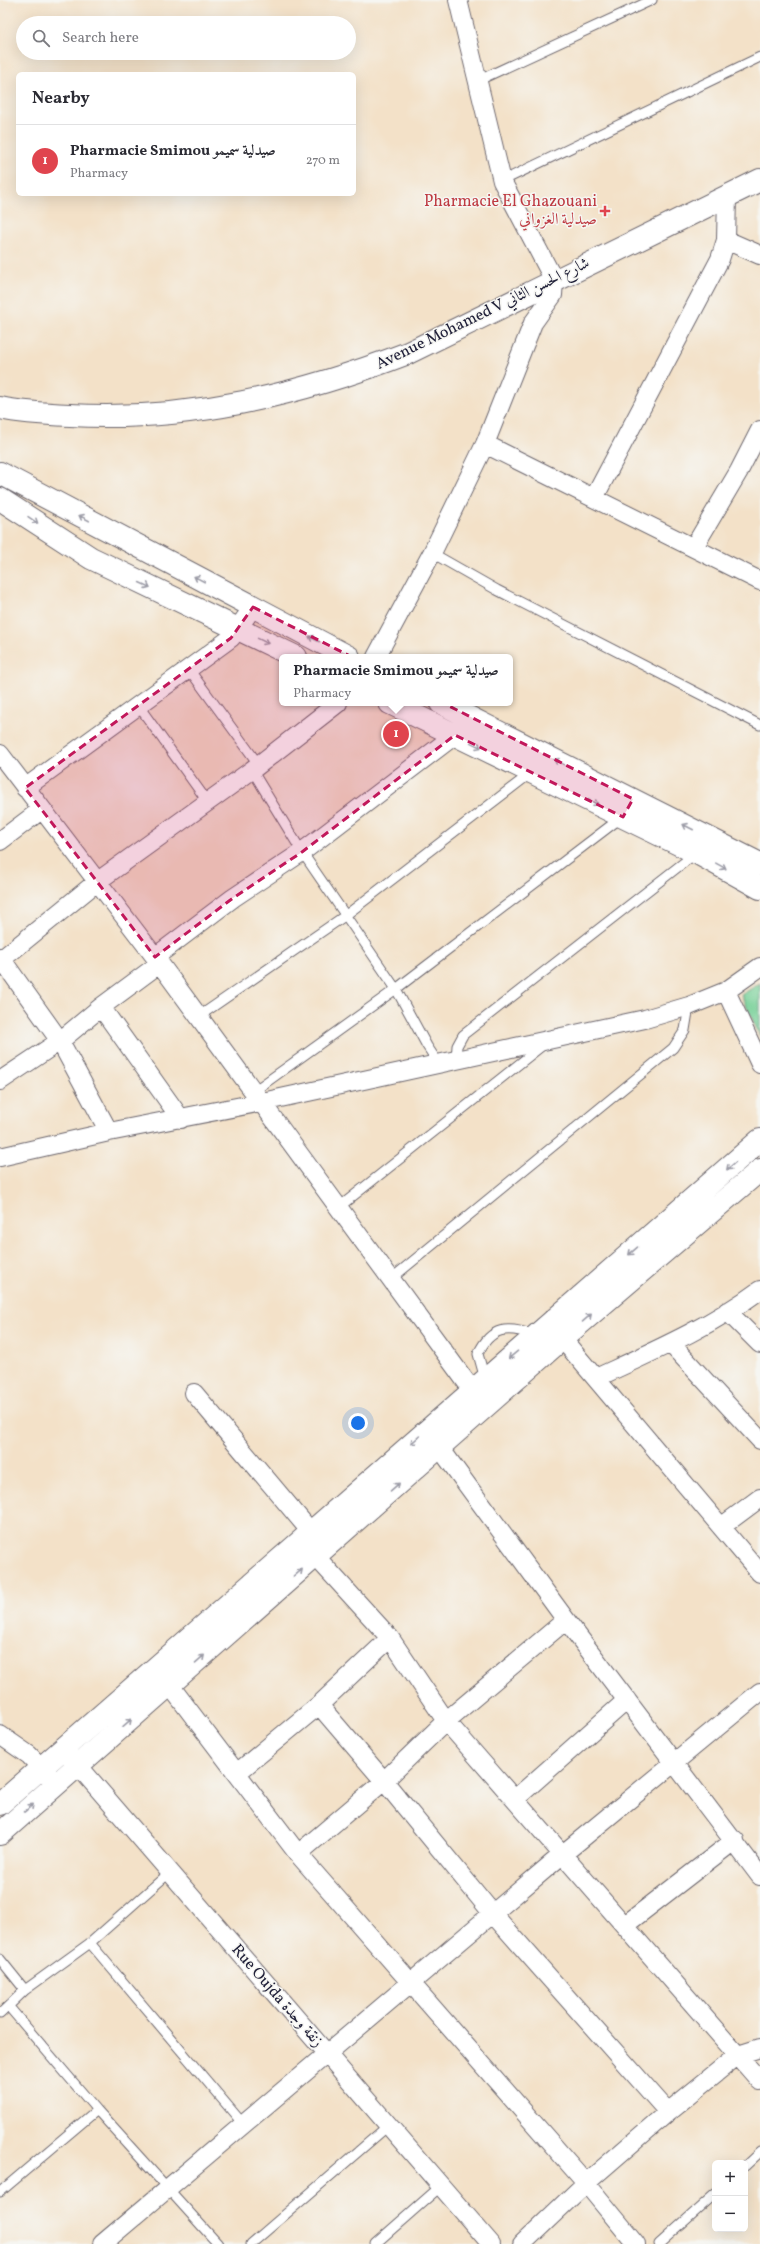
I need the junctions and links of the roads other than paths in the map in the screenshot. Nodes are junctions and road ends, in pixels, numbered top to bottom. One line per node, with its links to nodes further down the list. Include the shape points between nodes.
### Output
1 (458, 0): 4 (street)
2 (652, 0): 4 (lane)
3 (760, 57): 6 (lane)
4 (477, 81): 6 (street)
5 (760, 180): 7 (main road, Avenue Mohamed V شارع الحسن الثاني)
6 (502, 181): 10 (street)
7 (726, 196): 8 (street); 10 (main road, Avenue Mohamed V شارع الحسن الثاني)
8 (726, 240): 9 (street); 15 (street, via 706,289)
9 (760, 255)
10 (554, 280): 11 (main road, Avenue Mohamed V شارع الحسن الثاني, via 408,353 351,375 255,401 202,410 119,416 43,414); 13 (street, via 553,295 533,323)
11 (0, 409)
12 (760, 430): 17 (street)
13 (485, 444): 15 (street); 18 (street)
14 (0, 473): 20 (main road, one-way to 14)
15 (594, 498): 17 (street)
16 (0, 499): 21 (main road, one-way to 21, via 91,558)
17 (694, 547): 19 (street)
18 (432, 553): 24 (street); 31 (lane, via 497,590)
19 (760, 581)
20 (253, 607): 21 (street); 23 (main road, one-way to 20)
21 (238, 629): 22 (main road, one-way to 22); 25 (street, via 231,638)
22 (290, 654)
23 (343, 654)
24 (378, 654)
25 (188, 668): 26 (street); 34 (lane)
26 (138, 705): 36 (street); 37 (lane)
27 (334, 706): 34 (street)
28 (396, 706): 32 (main road)
29 (447, 706): 30 (main road)
30 (467, 716): 32 (street); 38 (main road, one-way to 30)
31 (760, 725)
32 (455, 735): 35 (main road, one-way to 35); 41 (street)
33 (0, 754): 36 (street)
34 (255, 767): 37 (street); 41 (lane)
35 (532, 772): 38 (main road, one-way to 38); 46 (lane)
36 (25, 788): 39 (street)
37 (208, 801): 44 (street)
38 (628, 808): 42 (main road); 43 (main road, one-way to 38); 50 (lane)
39 (41, 810): 40 (street); 44 (street)
40 (0, 841)
41 (302, 852): 46 (lane); 48 (street, via 233,898)
42 (697, 853): 45 (main road, one-way to 45); 57 (lane, via 464,1035 457,1046)
43 (760, 864)
44 (98, 881): 47 (street); 48 (street)
45 (760, 888)
46 (346, 915): 50 (lane); 54 (lane)
47 (1, 958): 56 (street)
48 (157, 960): 53 (street); 54 (street)
49 (760, 966): 51 (street)
50 (396, 989): 58 (lane); 61 (lane)
51 (726, 991): 52 (street); 59 (street)
52 (689, 1006): 55 (street, via 645,1019); 68 (lane, via 685,1030 673,1048)
53 (101, 1007): 56 (street); 62 (street)
54 (198, 1017): 61 (street)
55 (548, 1041): 57 (street); 67 (lane)
56 (60, 1042): 60 (street); 63 (street)
57 (456, 1059): 58 (street)
58 (439, 1064): 61 (street)
59 (760, 1064)
60 (0, 1080)
61 (258, 1096): 62 (street); 67 (street)
62 (181, 1119): 63 (street)
63 (109, 1132): 65 (street)
64 (760, 1140): 71 (main road, one-way to 71)
65 (0, 1157)
66 (760, 1170): 71 (main road, one-way to 66)
67 (338, 1208): 68 (street)
68 (391, 1279): 75 (street)
69 (760, 1290): 70 (street)
70 (728, 1311): 72 (street); 73 (street)
71 (550, 1333): 74 (street); 75 (main road, one-way to 75); 75 (lane, via 506,1329 492,1334 478,1354); 77 (main road)
72 (671, 1344): 74 (street); 78 (street)
73 (760, 1344)
74 (596, 1378): 81 (street)
75 (478, 1384): 77 (street); 82 (main road, one-way to 82)
76 (194, 1393): 82 (street)
77 (487, 1406): 79 (main road)
78 (758, 1435)
79 (440, 1448): 83 (main road, one-way to 79); 85 (street)
80 (760, 1498): 81 (street)
81 (721, 1527): 84 (street)
82 (306, 1537): 83 (street); 87 (main road)
83 (316, 1557): 86 (street); 88 (main road, one-way to 83)
84 (760, 1573)
85 (566, 1620): 90 (street); 92 (street)
86 (390, 1638): 91 (street); 92 (street)
87 (156, 1667): 88 (street); 94 (main road)
88 (171, 1684): 96 (main road, one-way to 88); 98 (street)
89 (760, 1692): 95 (street)
90 (627, 1700): 95 (street); 101 (street)
91 (319, 1705): 98 (street); 99 (street)
92 (446, 1721): 99 (street); 101 (street)
93 (0, 1735): 97 (street)
94 (64, 1748): 96 (street, Rue Oujda زنقة وجدة); 97 (main road)
95 (674, 1763): 104 (street); 106 (street)
96 (78, 1766): 100 (main road); 108 (street, Rue Oujda زنقة وجدة)
97 (42, 1767): 100 (street); 102 (main road)
98 (238, 1774): 105 (street)
99 (384, 1781): 105 (street); 109 (street)
100 (57, 1784): 103 (main road, one-way to 100)
101 (514, 1799): 106 (street)
102 (0, 1804)
103 (0, 1834)
104 (735, 1840): 107 (street); 110 (street)
105 (298, 1854): 113 (street)
106 (563, 1854): 109 (street); 110 (street)
107 (758, 1866)
108 (169, 1873): 111 (lane); 118 (street, Rue Oujda زنقة وجدة)
109 (492, 1914): 113 (street); 122 (street)
110 (625, 1925): 119 (street)
111 (90, 1942): 114 (lane); 123 (lane)
112 (0, 1959): 114 (lane)
113 (411, 1984): 118 (street); 127 (street)
114 (26, 1990): 115 (lane)
115 (9, 2007): 116 (lane); 121 (lane)
116 (0, 2014)
117 (760, 2048): 119 (street)
118 (328, 2054): 123 (street); 124 (street, Rue Oujda زنقة وجدة)
119 (738, 2055): 120 (street); 122 (street)
120 (760, 2081)
121 (97, 2110): 129 (lane); 130 (lane)
122 (668, 2112): 127 (street)
123 (244, 2125): 129 (street)
124 (389, 2125): 128 (street, Rue Oujda زنقة وجدة); 134 (lane)
125 (760, 2152): 126 (lane)
126 (748, 2163)
127 (586, 2183): 137 (street); 138 (street)
128 (441, 2186): 135 (lane); 136 (street, Rue Oujda زنقة وجدة)
129 (167, 2187): 132 (street); 133 (lane)
130 (0, 2192)
131 (713, 2196): 139 (lane)
132 (102, 2244)
133 (218, 2244)
134 (251, 2244)
135 (375, 2244)
136 (491, 2244)
137 (522, 2244)
138 (636, 2244)
139 (659, 2244)

